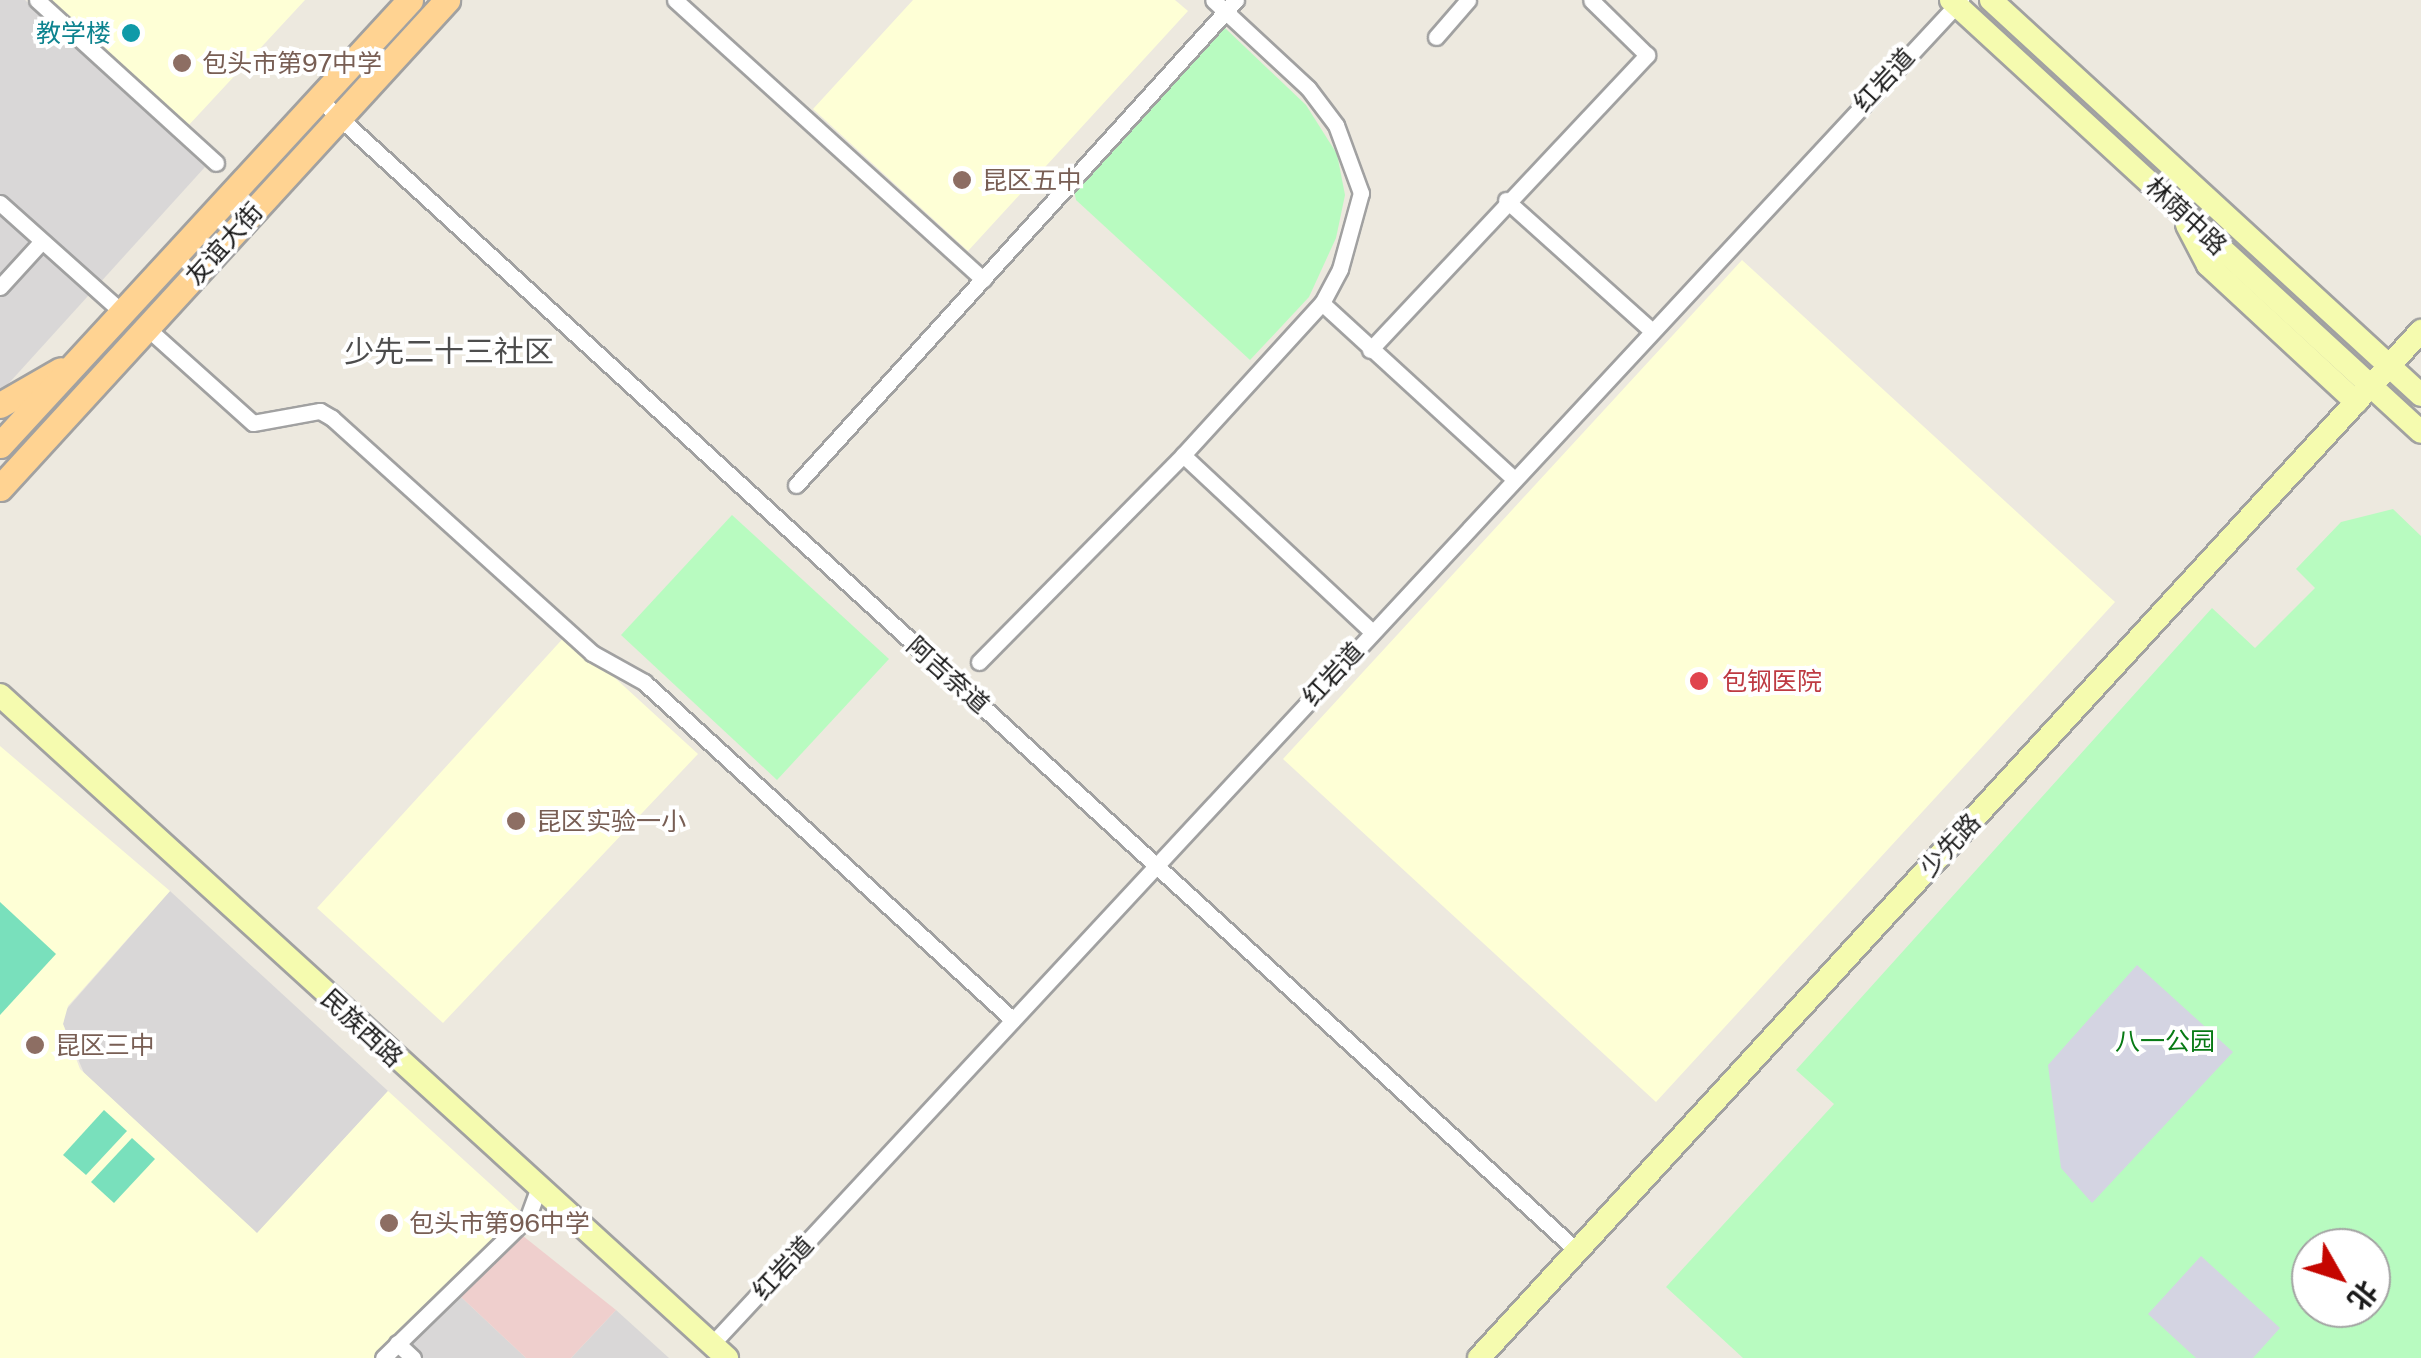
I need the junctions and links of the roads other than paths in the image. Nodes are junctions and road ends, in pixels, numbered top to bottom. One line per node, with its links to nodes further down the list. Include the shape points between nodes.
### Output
1 (36, 0): 13 (street)
2 (410, 0): 11 (main road, 友谊大街)
3 (447, 0): 12 (main road, 友谊大街)
4 (675, 0): 17 (street)
5 (1468, 0): 10 (street)
6 (1592, 0): 14 (street, via 1647,55)
7 (1991, 0): 26 (main road, 林荫中路)
8 (1956, 1): 22 (street, 红岩道); 27 (main road, 林荫中路)
9 (1225, 4): 17 (street); 19 (street, via 1336,126 1361,193 1340,269)
10 (1436, 37)
11 (319, 98): 12 (street, 阿吉奈道); 20 (main road, 友谊大街)
12 (340, 118): 21 (main road, 友谊大街); 39 (street, 阿吉奈道)
13 (216, 163)
14 (1506, 200): 22 (street); 24 (street)
15 (0, 203): 16 (street)
16 (42, 241): 18 (street); 20 (street)
17 (984, 278): 34 (street)
18 (0, 287)
19 (1322, 302): 24 (street); 32 (street)
20 (122, 312): 25 (main road, 友谊大街)
21 (146, 328): 35 (main road, 友谊大街); 40 (street, via 253,423 320,411 332,418 592,653 644,682)
22 (1652, 331): 33 (street, 红岩道)
23 (2421, 331): 26 (main road, 少先路)
24 (1370, 350): 33 (street)
25 (75, 364): 29 (main road); 31 (main road, 友谊大街)
26 (2389, 366): 27 (main road, 少先路); 28 (main road, 林荫中路)
27 (2364, 394): 30 (main road, 林荫中路); 42 (main road, 少先路)
28 (2421, 395)
29 (0, 405)
30 (2421, 432)
31 (0, 445)
32 (1183, 455): 36 (street); 37 (street)
33 (1514, 479): 36 (street, 红岩道)
34 (796, 485)
35 (0, 488)
36 (1372, 632): 39 (street, 红岩道)
37 (978, 662)
38 (0, 695): 41 (main road, 民族西路)
39 (1156, 865): 40 (street, 红岩道); 42 (street, 阿吉奈道)
40 (1013, 1020): 44 (street, 红岩道)
41 (538, 1190): 43 (street, via 528,1217); 44 (main road, 民族西路)
42 (1577, 1251): 47 (main road, 少先路)
43 (397, 1343): 45 (street); 46 (street)
44 (719, 1351)
45 (383, 1358)
46 (413, 1358)
47 (1479, 1358)

